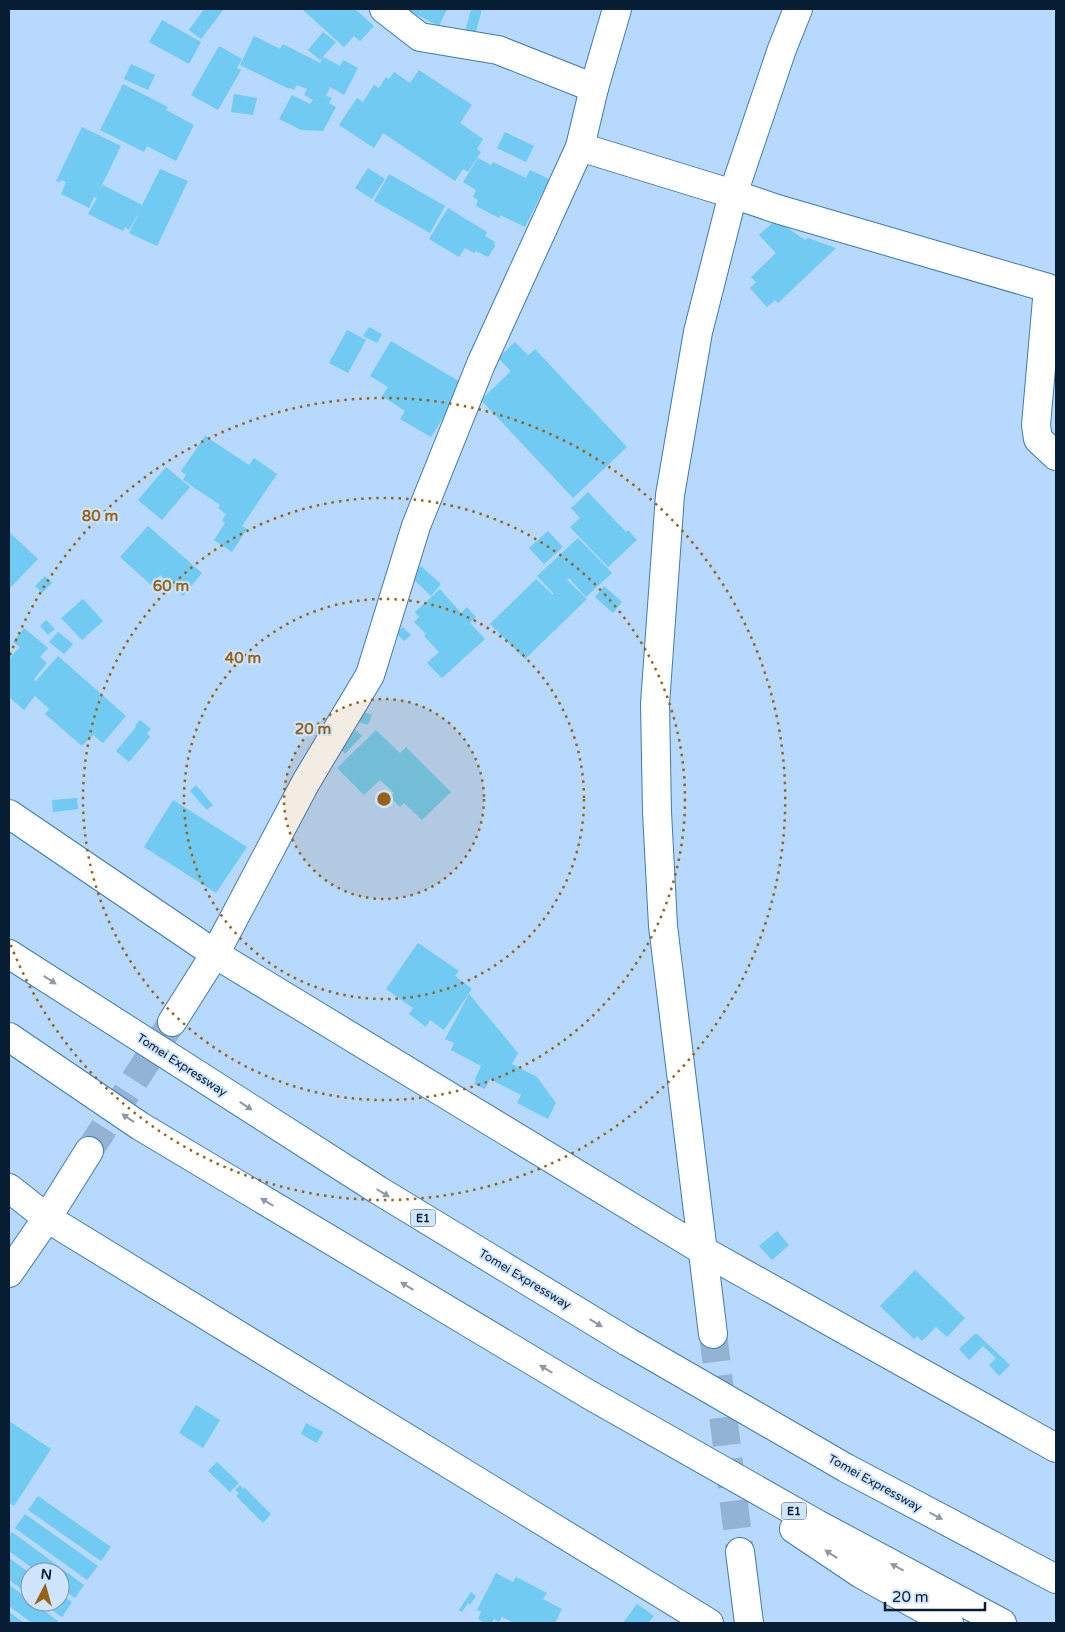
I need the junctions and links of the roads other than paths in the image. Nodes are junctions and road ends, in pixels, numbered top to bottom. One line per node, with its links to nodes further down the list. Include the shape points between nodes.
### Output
1 (384, 9): 4 (main road, via 420,37 498,50)
2 (617, 9): 4 (main road)
3 (798, 9): 6 (main road)
4 (594, 88): 5 (main road)
5 (580, 147): 6 (main road); 11 (main road, via 481,364 416,526 370,675 306,782)
6 (733, 194): 7 (main road); 17 (main road, via 698,332 670,495 655,704 663,926)
7 (1052, 284): 8 (main road, via 1036,425 1038,439)
8 (1056, 456)
9 (9, 814): 11 (main road)
10 (9, 954): 23 (main road, Tomei Expressway / E1, one-way to 23, via 378,1190 628,1342 846,1468)
11 (215, 954): 12 (main road); 17 (main road)
12 (172, 1022)
13 (9, 1037): 20 (main road, E1, one-way to 13, via 140,1126)
14 (89, 1151): 16 (main road)
15 (9, 1188): 16 (main road)
16 (47, 1218): 18 (main road); 24 (main road)
17 (702, 1250): 19 (main road); 21 (main road)
18 (9, 1273)
19 (713, 1334)
20 (588, 1394): 26 (main road, one-way to 20, via 861,1574); 27 (main road, E1, one-way to 20)
21 (1056, 1448)
22 (740, 1552): 25 (main road)
23 (1056, 1579)
24 (708, 1623)
25 (749, 1623)
26 (949, 1623)
27 (1002, 1623)

